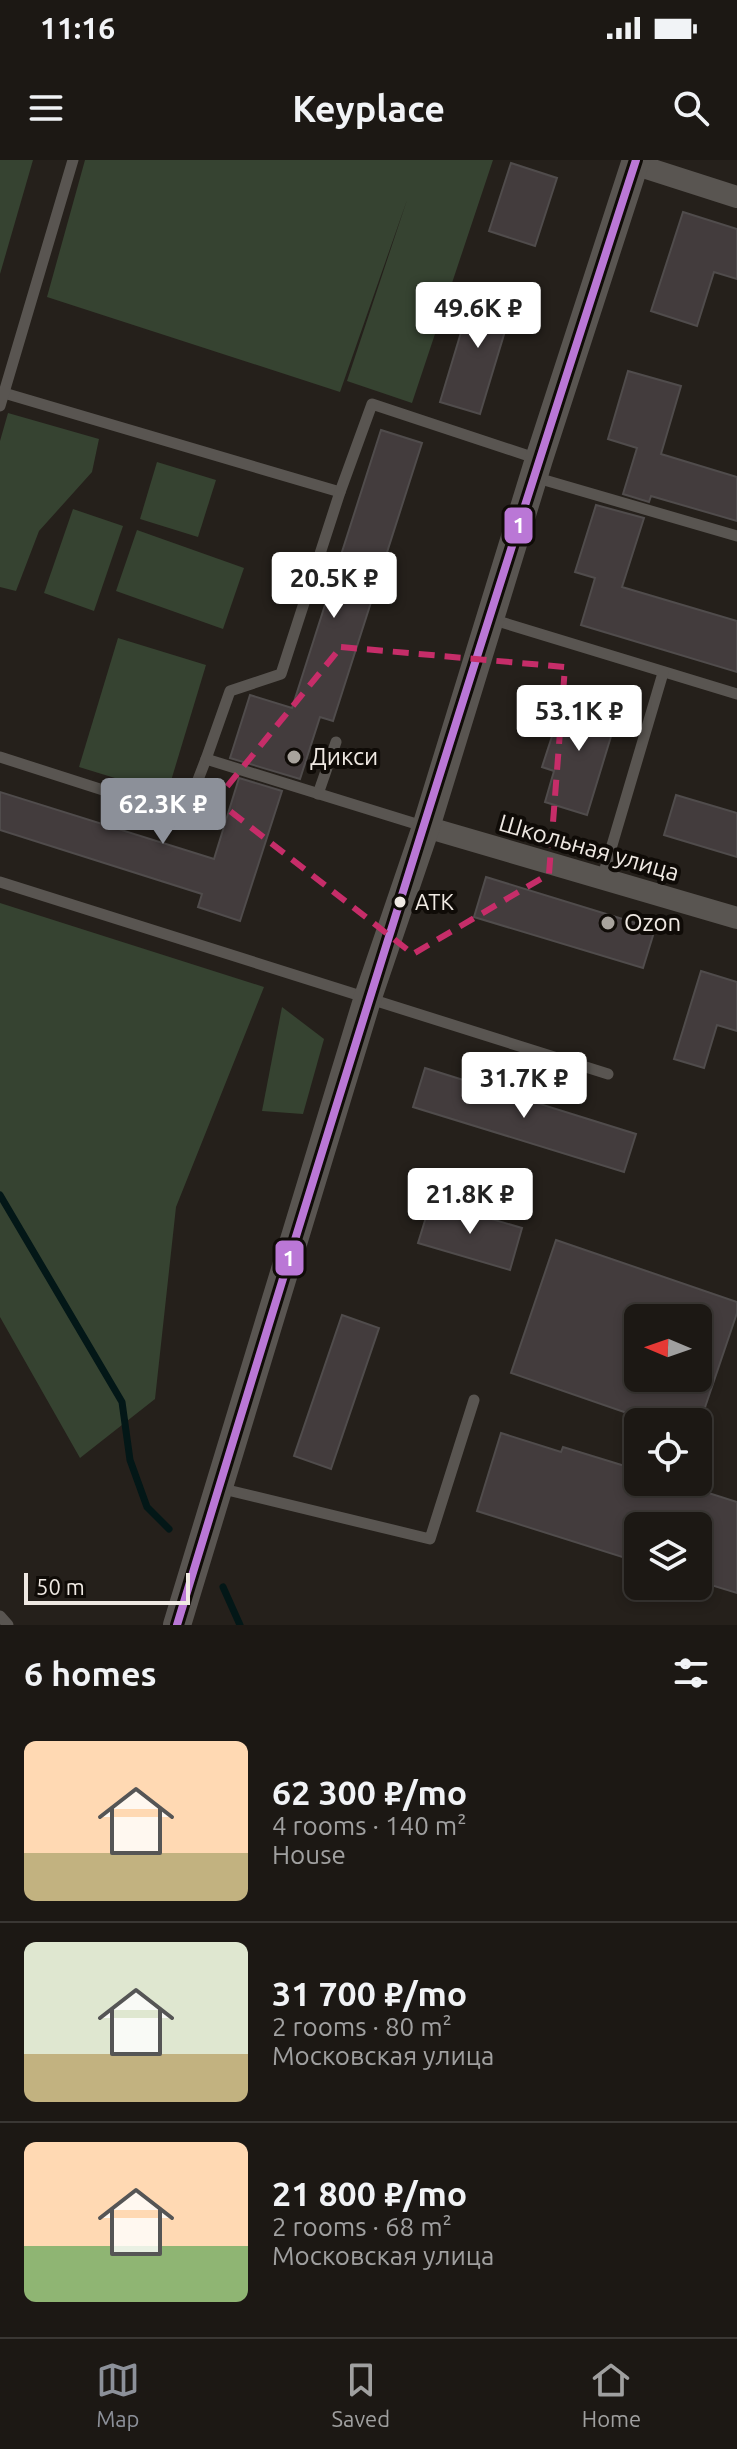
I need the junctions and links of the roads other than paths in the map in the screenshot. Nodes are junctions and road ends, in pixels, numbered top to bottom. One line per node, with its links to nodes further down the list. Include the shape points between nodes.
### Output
1 (73, 160): 4 (lane)
2 (635, 162): 3 (street); 6 (street)
3 (737, 197)
4 (4, 393): 5 (lane); 7 (lane)
5 (0, 406)
6 (536, 468): 7 (lane, via 372,404); 8 (lane); 9 (street)
7 (340, 492): 14 (lane, via 281,674 230,691)
8 (737, 536)
9 (490, 619): 10 (lane); 16 (street)
10 (663, 673): 11 (lane); 17 (lane)
11 (737, 694)
12 (336, 742): 15 (lane)
13 (0, 757): 14 (lane, via 184,816)
14 (206, 759): 15 (lane)
15 (318, 794): 16 (lane)
16 (426, 827): 17 (street, Школьная улица); 20 (street)
17 (602, 879): 19 (street, Школьная улица)
18 (0, 882): 20 (lane)
19 (737, 918)
20 (367, 1000): 21 (lane); 23 (street)
21 (608, 1074)
22 (474, 1400): 23 (lane, via 430,1539)
23 (219, 1487): 26 (street)
24 (0, 1616): 25 (lane)
25 (8, 1625)
26 (177, 1625)

